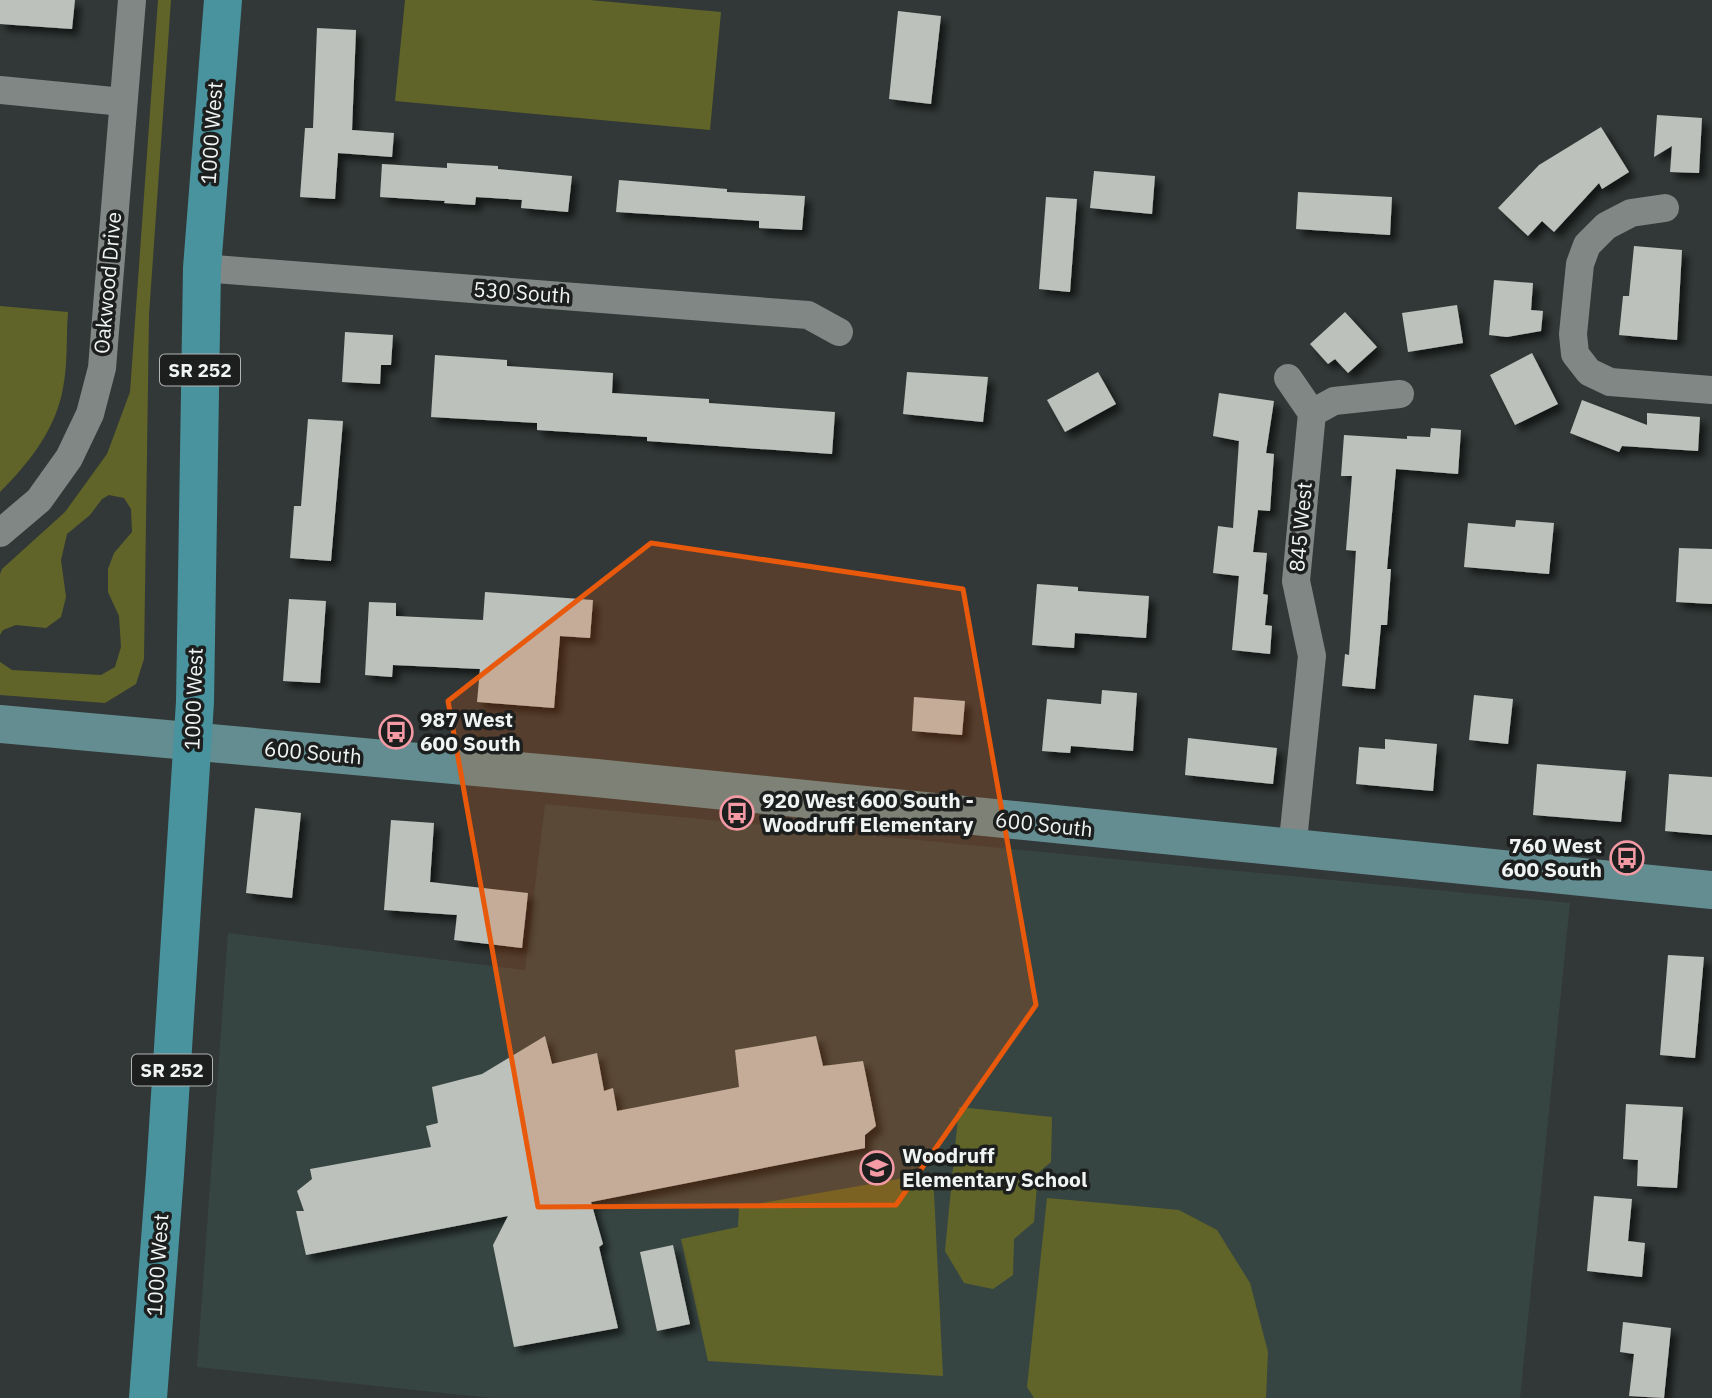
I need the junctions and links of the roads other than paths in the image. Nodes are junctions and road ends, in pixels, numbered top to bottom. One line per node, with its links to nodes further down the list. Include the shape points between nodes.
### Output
1 (132, 0): 4 (street, Oakwood Drive)
2 (223, 0): 6 (main road, 1000 West / SR 252)
3 (0, 90): 4 (street)
4 (123, 102): 12 (street, Oakwood Drive, via 102,368 90,414 69,458 39,500)
5 (1665, 208): 9 (street, via 1631,213 1606,226 1587,245 1580,264 1575,354 1589,372 1611,382)
6 (202, 268): 7 (street, 530 South, via 807,315); 14 (main road, 1000 West / SR 252)
7 (839, 332)
8 (1288, 378): 11 (street)
9 (1712, 390)
10 (1399, 394): 11 (street, via 1334,401)
11 (1312, 412): 15 (street, 845 West, via 1296,581 1311,656)
12 (0, 533)
13 (0, 724): 14 (street, 600 South)
14 (192, 741): 15 (street, 600 South); 17 (main road, 1000 West / SR 252)
15 (1292, 850): 16 (street, 600 South)
16 (1712, 890)
17 (148, 1398)

